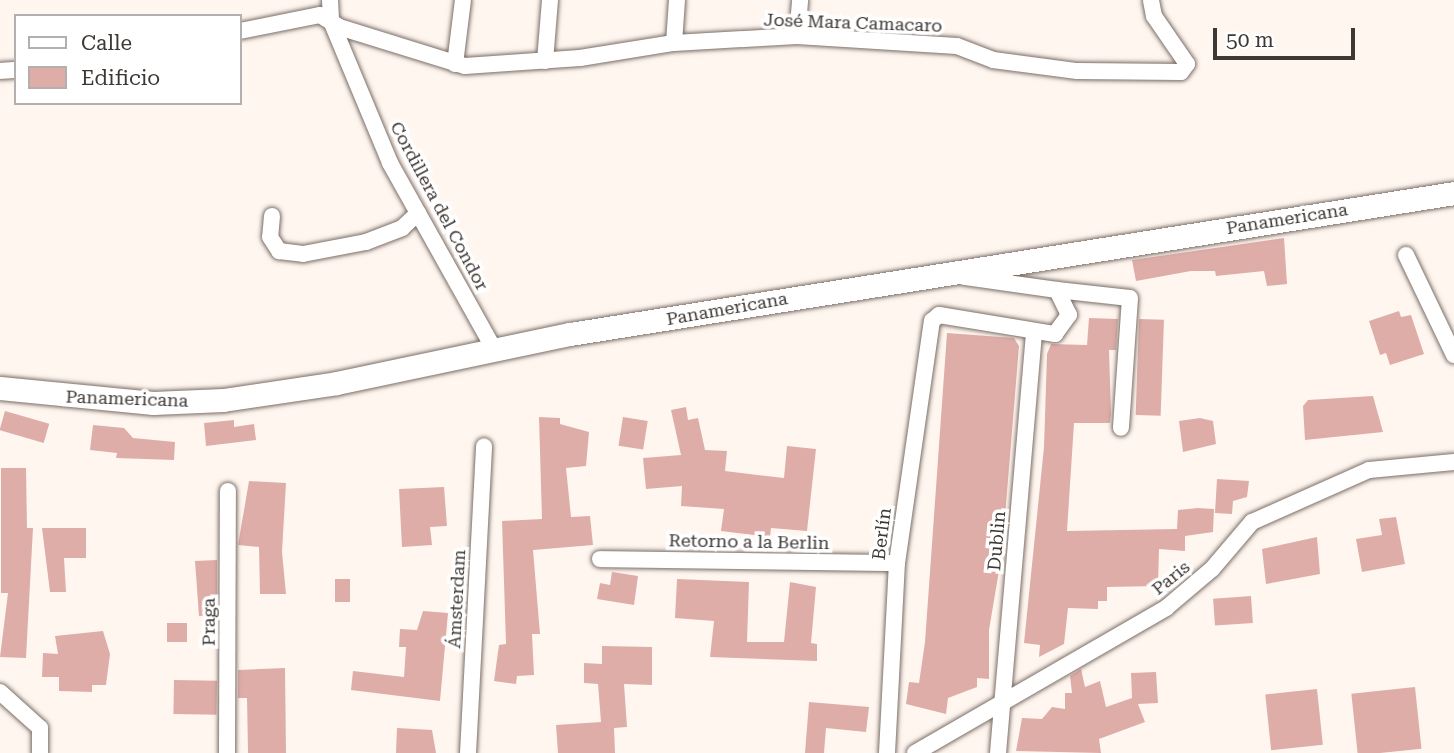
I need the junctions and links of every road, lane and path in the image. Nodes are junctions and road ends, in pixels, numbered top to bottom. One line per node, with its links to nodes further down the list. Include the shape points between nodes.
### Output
1 (330, 0): 7 (street, Cordillera del Condor)
2 (463, 0): 12 (street)
3 (550, 0): 11 (street)
4 (677, 0): 10 (street)
5 (800, 0): 9 (street)
6 (1151, 0): 9 (street, José Mara Camacaro, via 1154,16 1187,64 1181,72 1077,71 993,60 957,46)
7 (331, 21): 8 (street, José Mara Camacaro, via 317,14); 12 (street, José Mara Camacaro); 14 (street, Cordillera del Condor, via 390,163)
8 (242, 30)
9 (797, 36): 10 (street, José Mara Camacaro)
10 (674, 43): 11 (street, José Mara Camacaro)
11 (545, 61): 12 (street, José Mara Camacaro)
12 (455, 64)
13 (1454, 193): 17 (main road, Panamericana)
14 (418, 213): 15 (street, via 402,228 366,242 303,254 279,251 270,237); 20 (street, Cordillera del Condor)
15 (272, 216)
16 (1406, 255): 21 (street)
17 (934, 274): 18 (street); 20 (main road, Panamericana)
18 (1057, 289): 19 (street, via 1069,315 1055,334); 23 (street, via 1130,298)
19 (1034, 333): 28 (street, Berlín, via 939,315 932,321); 30 (street, Dublin)
20 (494, 349): 22 (main road, Panamericana, via 223,400 153,403)
21 (1454, 355)
22 (0, 388)
23 (1121, 428)
24 (484, 446): 33 (street, Ámsterdam)
25 (1454, 462): 30 (street, Paris, via 1369,470 1252,522 1212,569 1166,608)
26 (228, 491): 32 (street, Praga)
27 (600, 559): 28 (street, Retorno a la Berlin)
28 (897, 563): 34 (street, Berlín)
29 (0, 692): 31 (street, via 40,728)
30 (1002, 701): 35 (street, Paris); 36 (street, Dublin)
31 (40, 753)
32 (227, 753)
33 (468, 753)
34 (887, 753)
35 (915, 753)
36 (998, 753)

